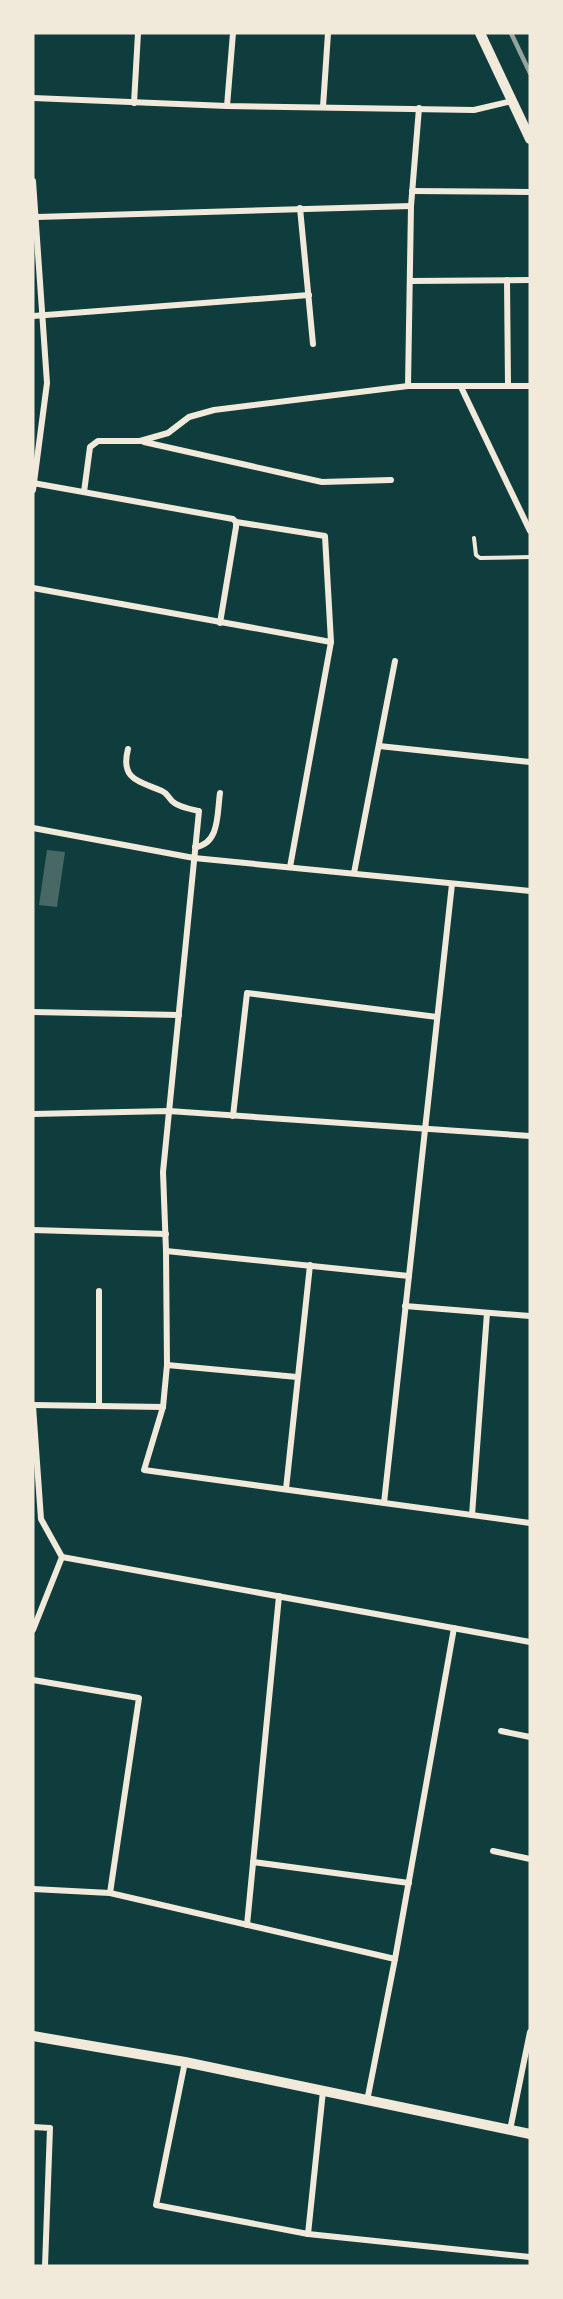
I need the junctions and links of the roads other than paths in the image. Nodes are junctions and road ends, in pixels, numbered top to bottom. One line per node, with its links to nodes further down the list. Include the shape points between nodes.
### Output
1 (138, 33): 7 (street)
2 (233, 33): 8 (street)
3 (328, 33): 9 (street)
4 (480, 33): 6 (street)
5 (33, 98): 7 (street)
6 (512, 101): 10 (street, via 474,111); 11 (street)
7 (134, 103): 8 (street)
8 (227, 106): 9 (street)
9 (323, 107): 10 (street)
10 (419, 108): 13 (street)
11 (530, 139)
12 (33, 181): 17 (street)
13 (412, 191): 14 (street); 15 (street)
14 (530, 192)
15 (411, 206): 16 (street); 20 (street)
16 (300, 208): 17 (street); 21 (street)
17 (37, 217): 23 (street)
18 (507, 280): 19 (street); 20 (street); 26 (street)
19 (530, 280)
20 (410, 281): 25 (street)
21 (309, 295): 23 (street); 24 (street)
22 (33, 316): 23 (street)
23 (42, 316): 31 (street, via 47,383)
24 (313, 344)
25 (408, 386): 28 (street); 29 (street, via 214,410 189,417 168,433)
26 (508, 386): 27 (street); 28 (street)
27 (530, 386)
28 (461, 387): 34 (street)
29 (140, 441): 30 (street, via 322,482); 32 (street, via 98,441 90,447)
30 (391, 480)
31 (33, 485): 32 (street)
32 (84, 492): 33 (street)
33 (237, 522): 38 (street); 39 (street, via 325,536)
34 (530, 531)
35 (474, 538): 36 (lane, via 480,558)
36 (530, 557)
37 (33, 588): 38 (street)
38 (220, 623): 39 (street)
39 (331, 642): 48 (street)
40 (395, 662): 41 (street)
41 (379, 746): 43 (street); 49 (street)
42 (128, 749): 46 (street, via 126,769 131,777 163,791 173,803 199,811)
43 (530, 762)
44 (220, 793): 46 (street, via 213,838 208,844)
45 (33, 828): 47 (street)
46 (195, 847): 47 (street)
47 (194, 858): 48 (street); 53 (street)
48 (291, 867): 49 (street)
49 (354, 873): 50 (street)
50 (452, 884): 51 (street); 54 (street)
51 (530, 891)
52 (33, 1012): 53 (street)
53 (179, 1015): 55 (street)
54 (437, 1017): 57 (street, via 247,993); 58 (street)
55 (169, 1112): 56 (street); 57 (street); 61 (street, via 163,1172)
56 (33, 1114)
57 (233, 1116): 58 (street)
58 (425, 1129): 59 (street); 64 (street)
59 (530, 1136)
60 (33, 1230): 61 (street)
61 (166, 1234): 62 (street)
62 (166, 1251): 63 (street); 69 (street)
63 (310, 1265): 64 (street); 70 (street)
64 (409, 1276): 66 (street)
65 (99, 1291): 72 (street)
66 (405, 1306): 67 (street); 75 (street)
67 (487, 1313): 68 (street); 76 (street)
68 (530, 1316)
69 (166, 1365): 70 (street); 73 (street)
70 (297, 1377): 74 (street)
71 (33, 1406): 72 (street); 78 (street, via 41,1519)
72 (99, 1406): 73 (street)
73 (163, 1407): 74 (street, via 144,1470)
74 (286, 1489): 75 (street)
75 (384, 1503): 76 (street)
76 (472, 1515): 77 (street)
77 (530, 1523)
78 (62, 1557): 79 (street); 81 (street)
79 (279, 1596): 80 (street); 88 (street)
80 (454, 1628): 82 (street); 89 (street)
81 (33, 1630)
82 (530, 1642)
83 (33, 1680): 91 (street, via 139,1698)
84 (501, 1731): 85 (street)
85 (530, 1737)
86 (493, 1851): 87 (street)
87 (530, 1859)
88 (253, 1862): 89 (street); 92 (street)
89 (409, 1883): 93 (street)
90 (33, 1890): 91 (street)
91 (110, 1893): 92 (street)
92 (247, 1925): 93 (street)
93 (395, 1959): 98 (street)
94 (530, 2032): 100 (street)
95 (33, 2036): 96 (street)
96 (185, 2062): 97 (street); 102 (street, via 156,2205)
97 (323, 2091): 98 (street); 102 (street)
98 (367, 2101): 100 (street)
99 (33, 2127): 104 (street, via 50,2128)
100 (510, 2130): 101 (street)
101 (530, 2134)
102 (308, 2235): 103 (street)
103 (530, 2257)
104 (45, 2266)

